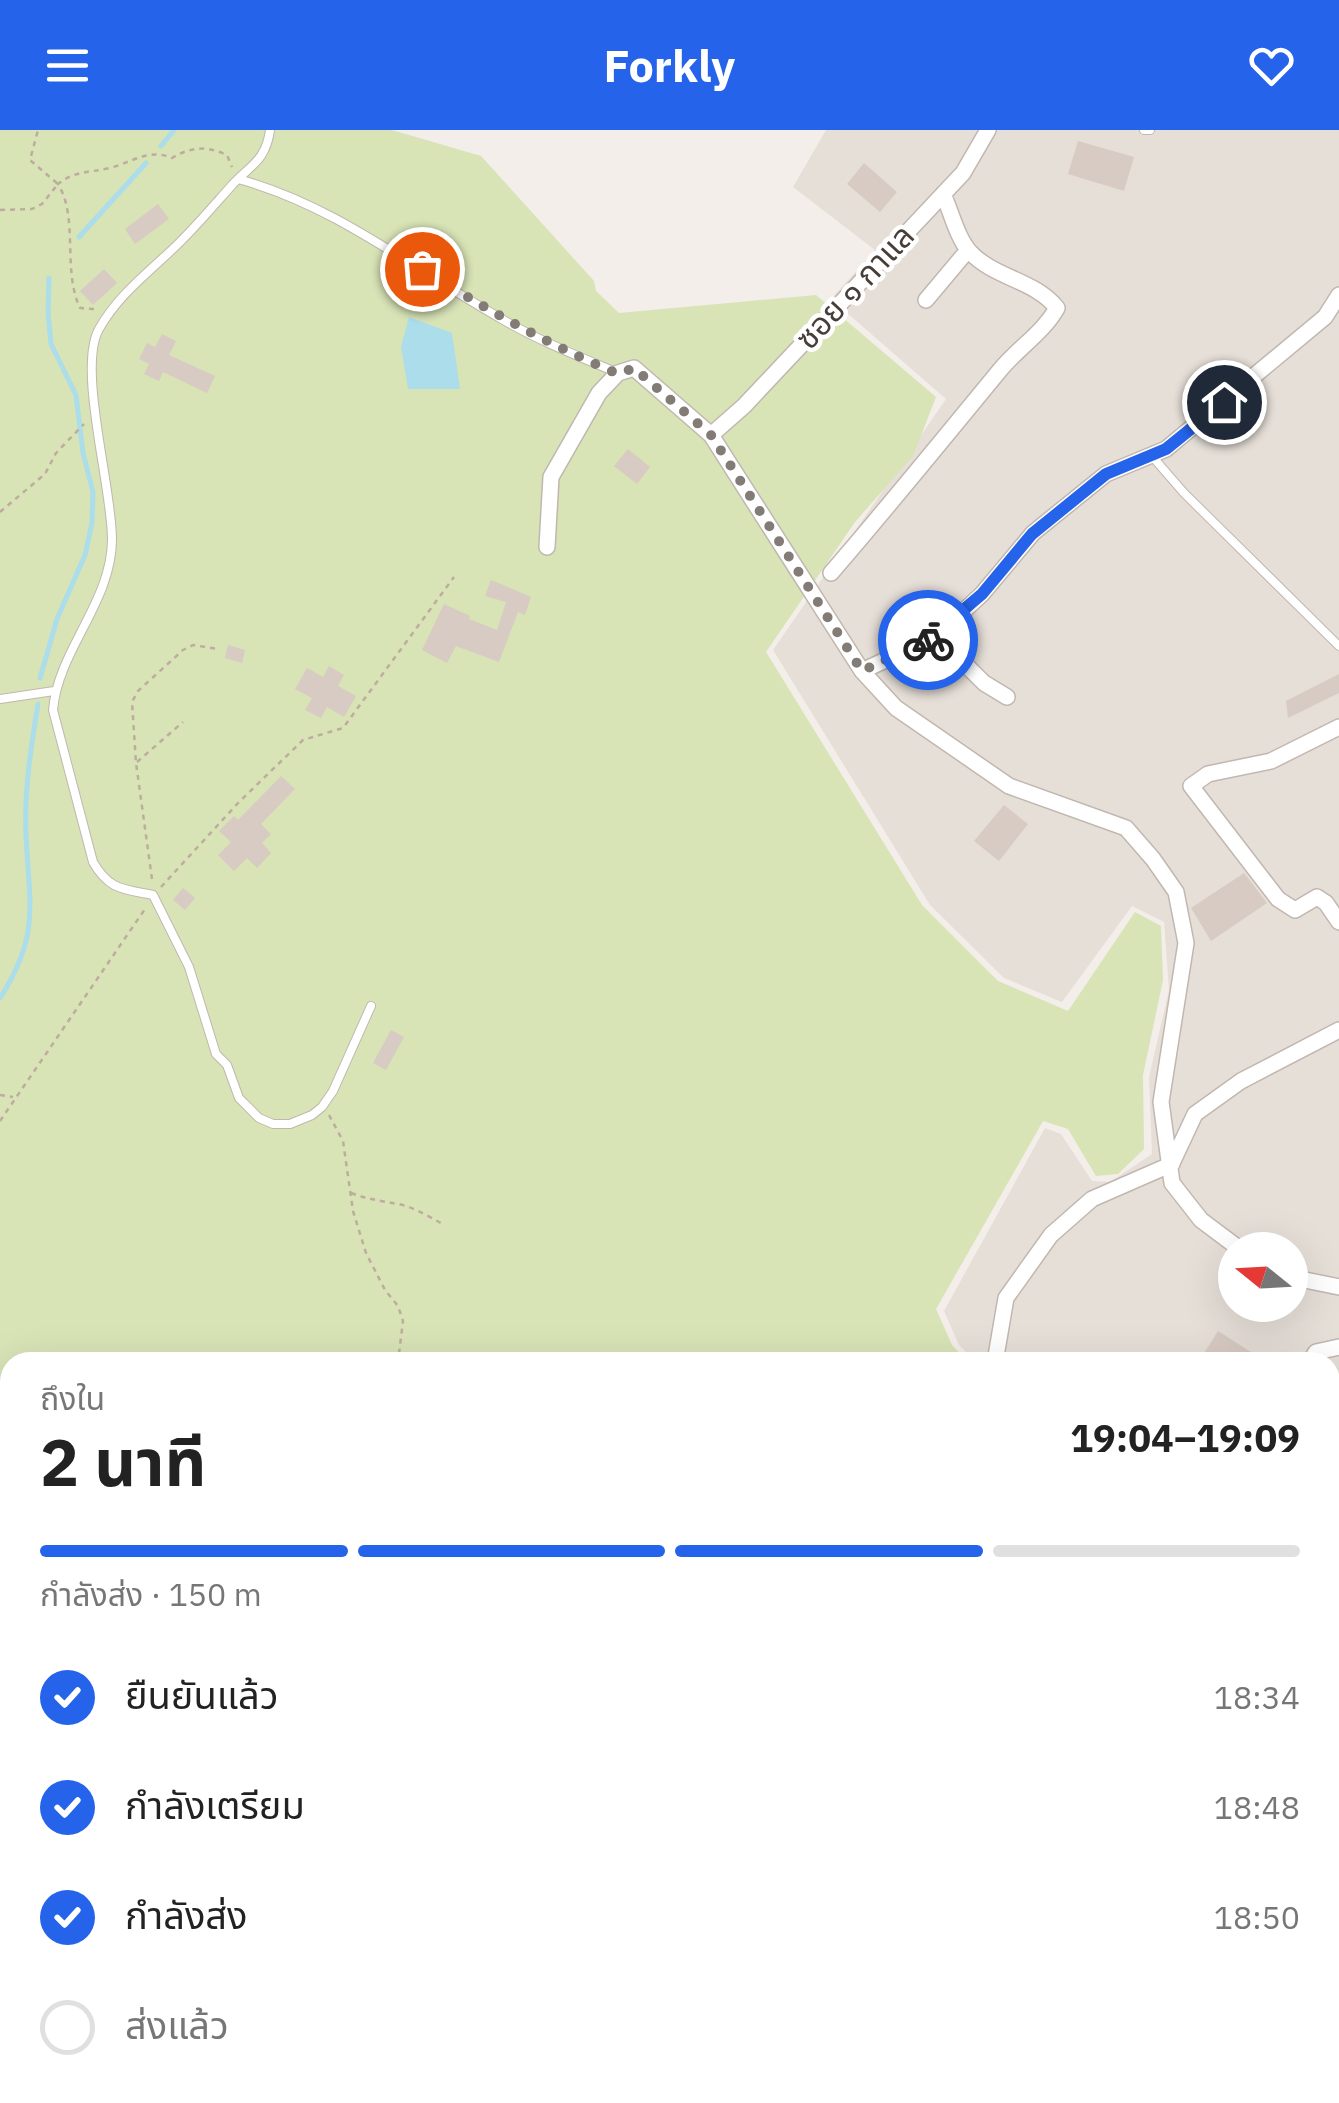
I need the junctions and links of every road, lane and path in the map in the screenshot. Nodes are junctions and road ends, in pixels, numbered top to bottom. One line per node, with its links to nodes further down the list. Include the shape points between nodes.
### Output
1 (38, 130): 5 (path, via 30,160)
2 (270, 130): 4 (lane, via 256,164)
3 (988, 130): 6 (street, ซอย ๑ กาแล)
4 (238, 179): 5 (path, via 228,155 210,148 172,158 140,156 73,172); 12 (lane, via 301,200 500,319); 24 (lane, via 128,288 97,332 89,360 112,546 101,593)
5 (58, 184): 7 (path, via 32,209); 11 (path, via 68,212 72,292 80,308)
6 (943, 194): 8 (street); 14 (street, ซอย ๑ กาแล)
7 (0, 210)
8 (968, 250): 10 (street); 18 (street, via 1047,295 1057,308)
9 (1339, 295): 15 (street, via 1281,355)
10 (926, 300)
11 (98, 308)
12 (618, 374): 14 (street, via 634,368); 17 (street, via 599,392 551,477)
13 (89, 420): 16 (path, via 44,474)
14 (711, 435): 23 (street)
15 (1151, 455): 20 (street, via 1106,474 1032,534); 21 (lane)
16 (0, 512)
17 (547, 546)
18 (831, 573)
19 (454, 576): 30 (path, via 343,728 303,740)
20 (937, 636): 23 (street); 25 (street, via 984,684)
21 (1339, 646)
22 (218, 649): 29 (path, via 184,650 138,691 131,716)
23 (862, 671): 38 (street, via 896,708 1009,786 1126,828 1176,892 1186,944 1161,1102)
24 (54, 691): 26 (lane); 30 (lane, via 52,710 93,862 117,888)
25 (1007, 697)
26 (0, 698)
27 (183, 722): 29 (path)
28 (1339, 727): 31 (street, via 1271,761 1208,774 1191,786 1278,899 1294,910 1317,897)
29 (136, 763): 30 (path)
30 (153, 895): 35 (path); 36 (lane, via 189,967 208,1038 248,1111 290,1124)
31 (1337, 913)
32 (371, 1006): 36 (lane)
33 (1339, 1030): 38 (street, via 1196,1114)
34 (0, 1095): 35 (path)
35 (14, 1097): 37 (path)
36 (322, 1107): 39 (path, via 343,1140)
37 (0, 1121)
38 (1172, 1164): 41 (street, via 1172,1182); 45 (street, via 1092,1199 1051,1235 1006,1298)
39 (349, 1192): 40 (path); 44 (path, via 366,1253 403,1321)
40 (443, 1224)
41 (1218, 1233)
42 (1308, 1281): 43 (street)
43 (1339, 1287)
44 (399, 1352)
45 (997, 1352)

